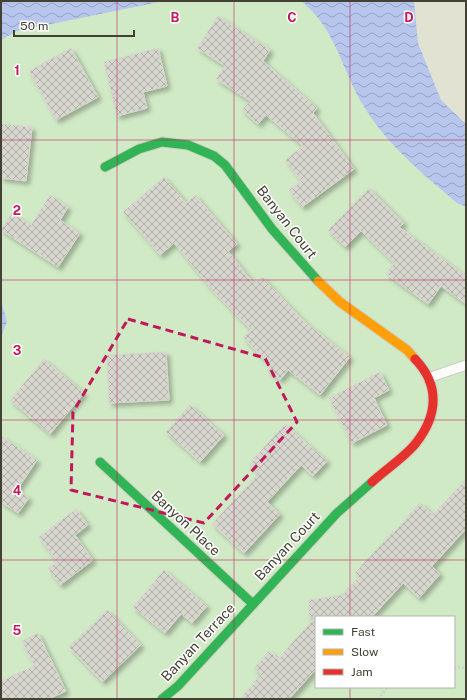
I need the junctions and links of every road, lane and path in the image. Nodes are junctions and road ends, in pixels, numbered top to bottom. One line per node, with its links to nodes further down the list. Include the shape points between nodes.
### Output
1 (105, 167): 3 (street, Banyan Court, via 138,149 162,142 188,145 214,156 225,165 272,229 317,280 340,302 408,350)
2 (466, 365): 3 (lane)
3 (428, 378): 5 (street, Banyan Court, via 434,394 433,410 416,443 337,513)
4 (100, 462): 5 (street, Banyon Place)
5 (253, 604): 9 (street, Banyan Terrace, via 178,686)
6 (455, 667): 7 (path)
7 (466, 668)
8 (387, 688): 10 (path)
9 (162, 699)
10 (378, 699)

